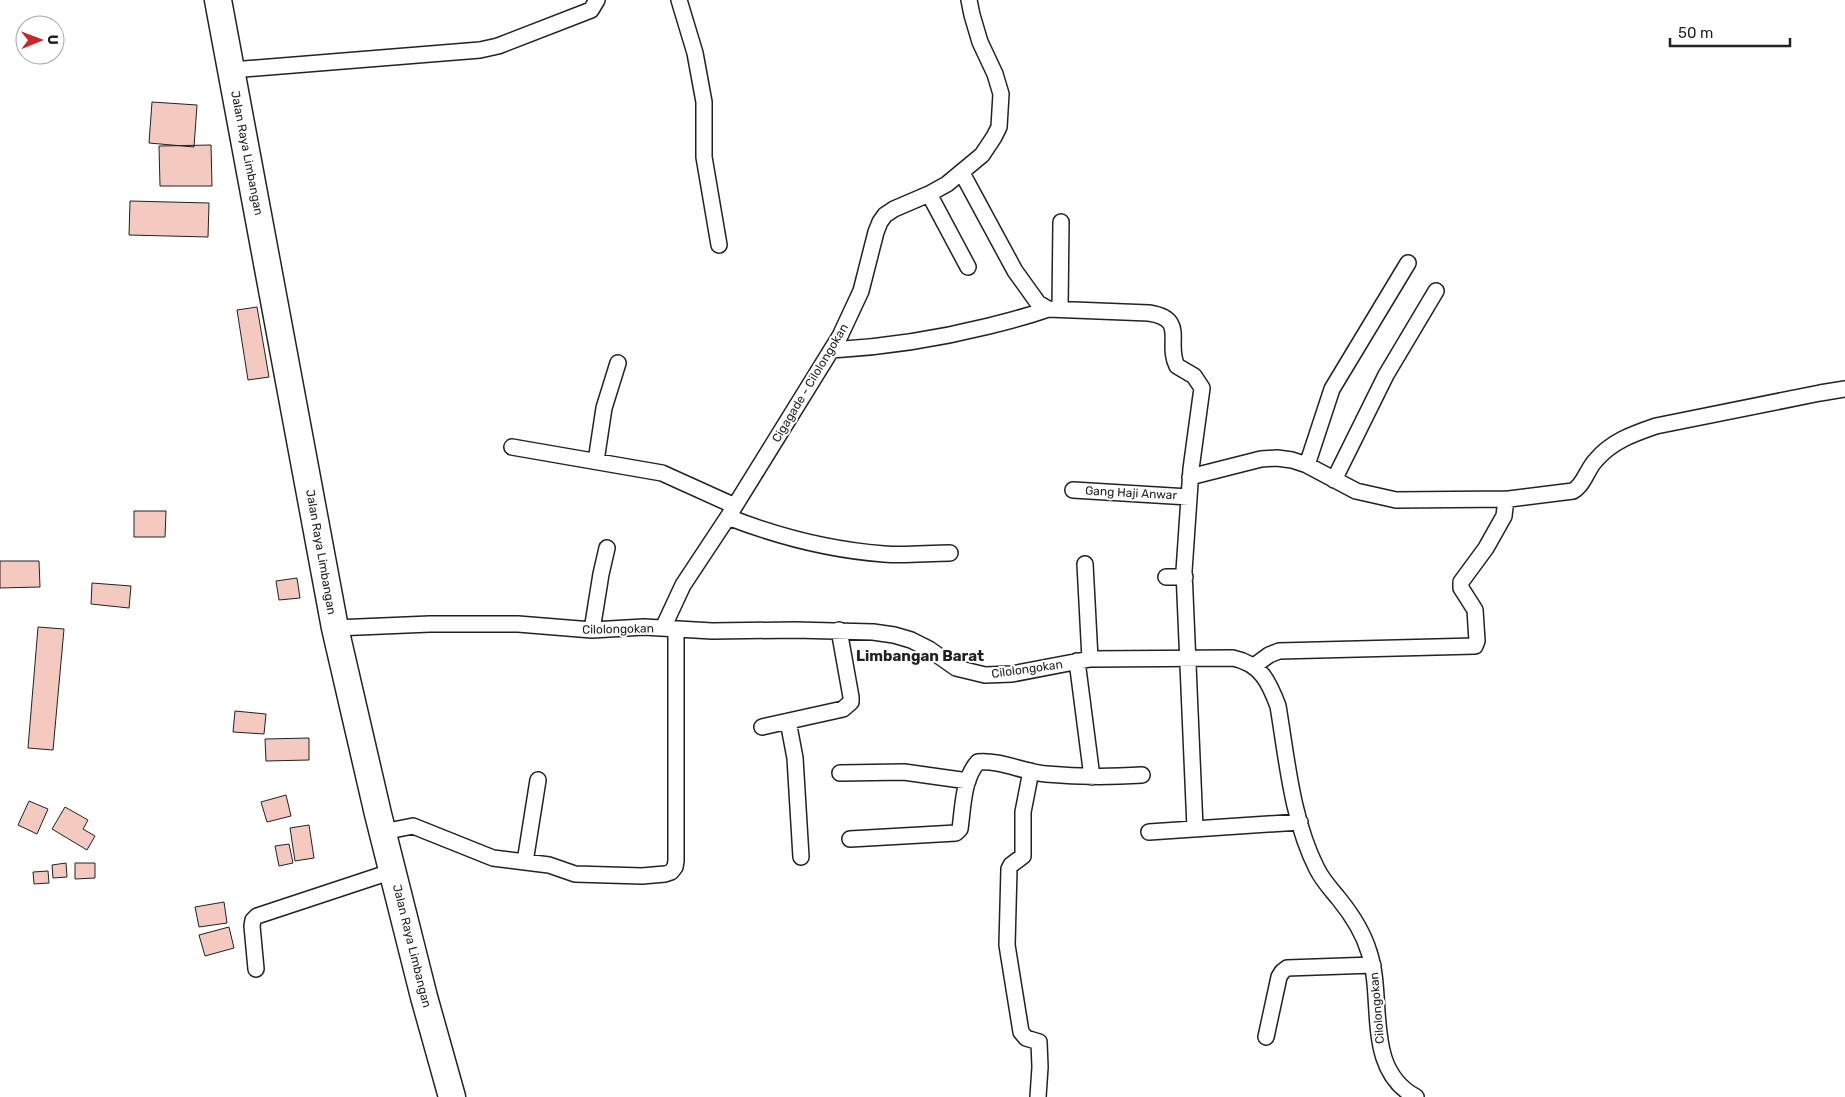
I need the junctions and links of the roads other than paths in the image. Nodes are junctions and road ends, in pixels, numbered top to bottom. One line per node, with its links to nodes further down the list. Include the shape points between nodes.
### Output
1 (218, 0): 5 (highway, Jalan Raya Limbangan)
2 (596, 0): 5 (street, via 591,10 489,48)
3 (679, 0): 9 (street, via 695,53 704,102 704,157)
4 (969, 0): 6 (street, Cigagade - Cilolongokan, via 980,42 1001,94 1001,111 994,137 982,155)
5 (232, 70): 31 (highway, Jalan Raya Limbangan)
6 (962, 173): 7 (street, Cigagade - Cilolongokan); 13 (street, via 1015,270 1038,303)
7 (929, 194): 11 (street); 14 (street, Cigagade - Cilolongokan, via 894,209 880,222 861,290)
8 (1060, 222): 13 (street)
9 (719, 245)
10 (1408, 263): 19 (street, via 1332,389)
11 (968, 267)
12 (1436, 291): 21 (street, via 1386,375)
13 (1054, 309): 14 (street, via 941,338 877,348); 20 (street, via 1149,313 1165,317 1170,322 1175,362 1180,369 1194,376 1202,388)
14 (832, 350): 25 (street, Cigagade - Cilolongokan)
15 (618, 363): 18 (street, via 604,408)
16 (1845, 389): 24 (street, via 1656,426 1617,441 1602,453 1573,491)
17 (512, 446): 18 (street)
18 (596, 461): 25 (street, via 662,473)
19 (1307, 464): 20 (street, via 1277,458); 21 (street)
20 (1190, 477): 23 (street)
21 (1334, 480): 24 (street, via 1374,497 1396,500)
22 (1073, 490): 23 (street, Gang Haji Anwar)
23 (1189, 497): 30 (street)
24 (1508, 499): 37 (street, via 1504,516 1486,548 1461,582 1461,588 1475,610 1476,646 1279,651)
25 (732, 511): 27 (street, via 764,531 828,547 885,554); 32 (street, Cigagade - Cilolongokan, via 683,585)
26 (607, 548): 33 (street)
27 (950, 553)
28 (1085, 564): 36 (street)
29 (1166, 577): 30 (street)
30 (1185, 577): 35 (street)
31 (335, 628): 33 (street, Cilolongokan, via 518,624); 48 (highway, Jalan Raya Limbangan)
32 (670, 629): 33 (street, Cilolongokan); 34 (street, Cilolongokan); 52 (street, via 675,867 665,874 591,875)
33 (592, 630)
34 (839, 630): 36 (street, Cilolongokan, via 894,635 929,649 956,668 985,675 1012,674); 38 (street, via 851,702 843,709)
35 (1187, 658): 36 (street, Cilolongokan); 37 (street, Cilolongokan, via 1233,658); 47 (street)
36 (1084, 660): 43 (street)
37 (1254, 666): 46 (street, Cilolongokan, via 1265,677 1278,706)
38 (788, 721): 39 (street); 51 (street, via 796,765)
39 (762, 726)
40 (1031, 771): 43 (street); 45 (street, via 978,762); 58 (street, via 1023,817 1024,856 1008,869 1007,945 1022,1035 1039,1042)
41 (840, 773): 45 (street, via 904,772)
42 (1142, 775): 43 (street)
43 (1092, 777)
44 (538, 780): 52 (street)
45 (968, 781): 50 (street, via 960,829 956,833)
46 (1300, 822): 47 (street); 54 (street, Cilolongokan, via 1318,871 1358,926)
47 (1195, 828): 49 (street)
48 (383, 832): 52 (street, via 418,828 493,858); 53 (highway, Jalan Raya Limbangan)
49 (1149, 832)
50 (850, 839)
51 (801, 857)
52 (525, 862)
53 (393, 871): 55 (street, via 257,916 252,926); 57 (highway, Jalan Raya Limbangan)
54 (1373, 965): 56 (street, via 1287,968 1279,977); 59 (street, Cilolongokan, via 1381,1052 1398,1084)
55 (256, 969)
56 (1266, 1037)
57 (452, 1097)
58 (1038, 1097)
59 (1416, 1097)

